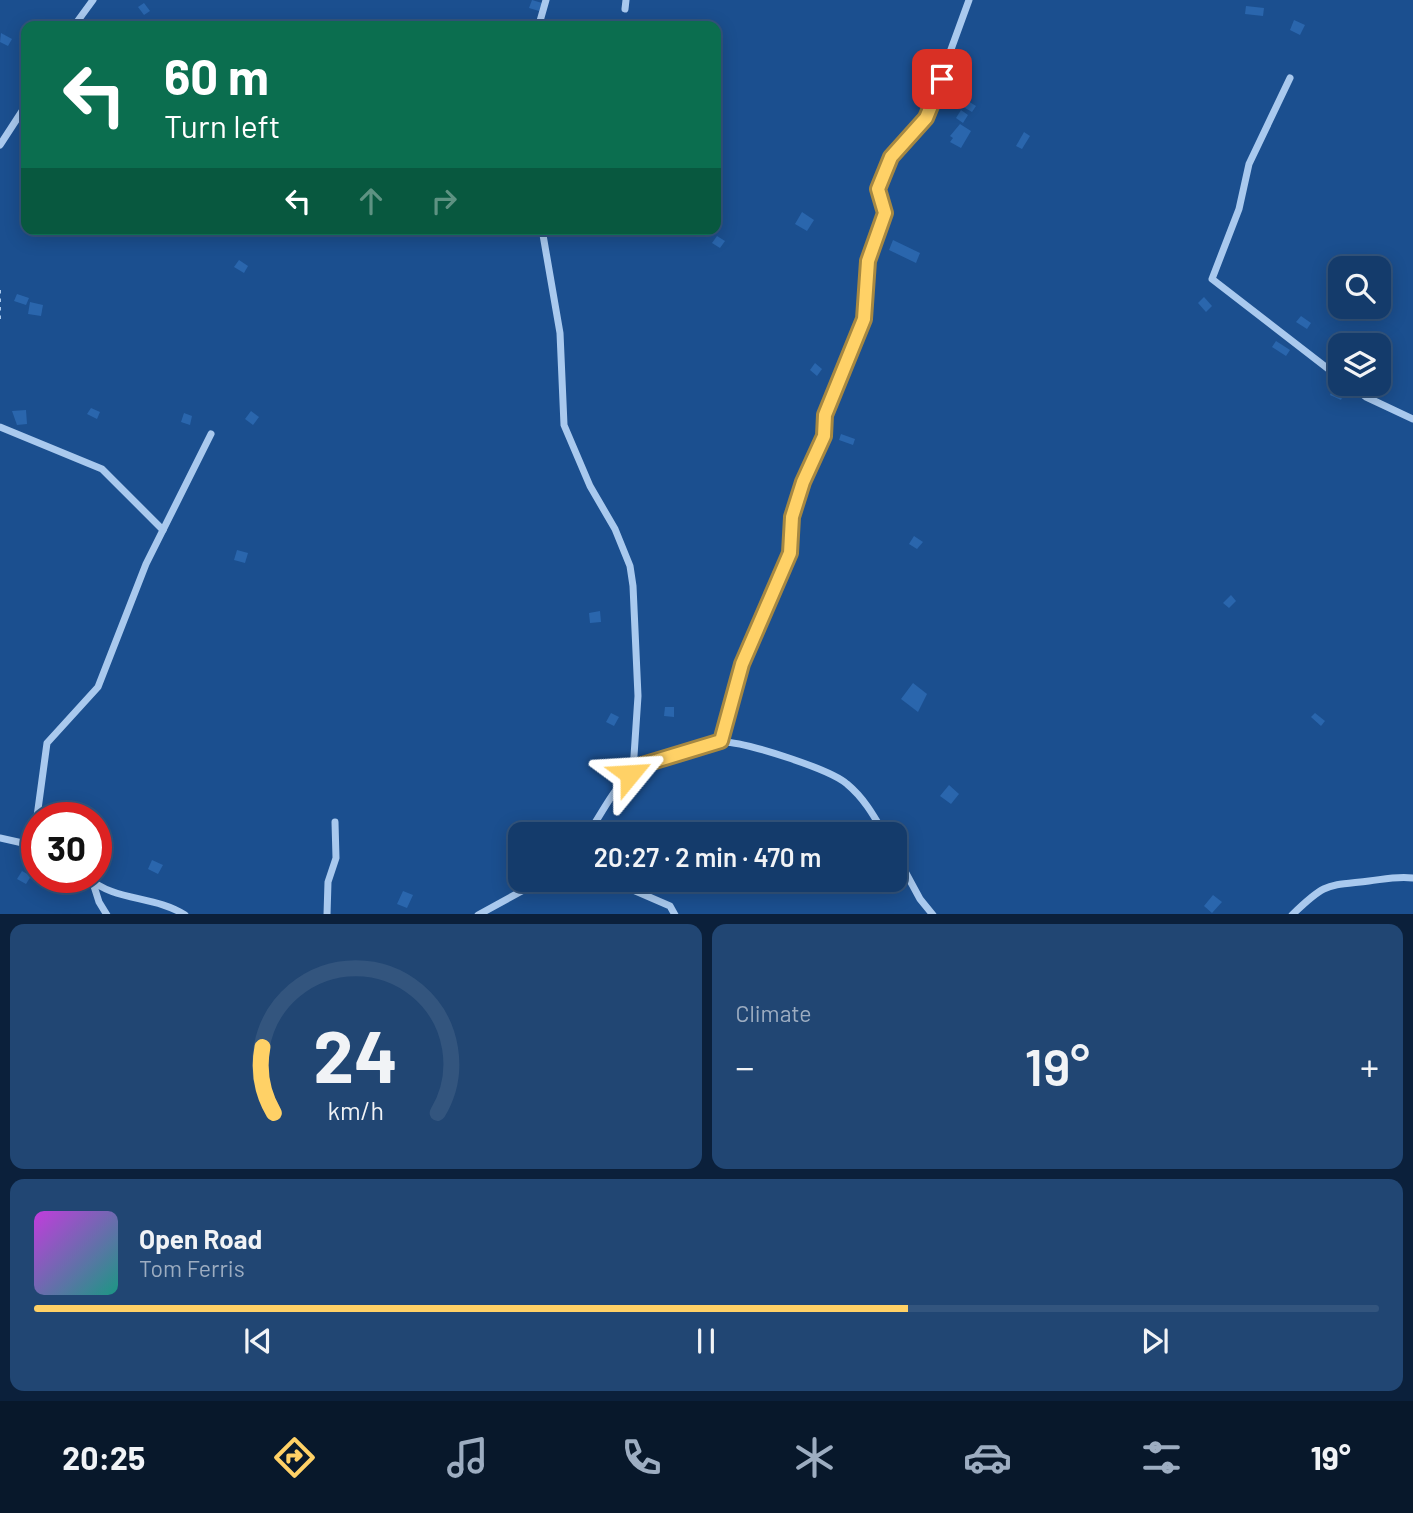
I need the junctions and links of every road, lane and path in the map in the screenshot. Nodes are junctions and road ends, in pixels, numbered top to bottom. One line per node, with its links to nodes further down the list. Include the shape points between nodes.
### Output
1 (93, 0): 6 (street)
2 (546, 0): 7 (street)
3 (626, 0): 5 (street)
4 (969, 0): 20 (street, via 926,118 891,157 878,189 885,213 868,261 864,319 825,415 824,436 792,517 790,553 742,664)
5 (625, 9)
6 (78, 21)
7 (540, 21)
8 (1290, 78): 14 (street, via 1249,164 1239,209 1212,279)
9 (21, 112): 10 (street)
10 (0, 145)
11 (543, 235): 21 (street, via 561,333 564,425 630,566 638,696)
12 (0, 290): 13 (path)
13 (0, 318)
14 (1328, 369)
15 (1365, 396): 16 (street)
16 (1413, 419)
17 (0, 427): 19 (street, via 102,469)
18 (211, 434): 19 (street)
19 (163, 530): 22 (street, via 98,687 47,743)
20 (721, 741): 21 (street); 25 (street, via 824,770 845,782)
21 (633, 771): 24 (street)
22 (40, 802)
23 (335, 822): 36 (street, via 336,858 328,881)
24 (596, 822)
25 (878, 822)
26 (0, 838): 27 (street)
27 (21, 843)
28 (907, 875): 39 (street)
29 (1413, 878): 40 (street, via 1335,883 1312,895)
30 (112, 892): 35 (street)
31 (516, 892): 37 (street)
32 (638, 892): 38 (street, via 670,906)
33 (95, 893): 34 (street)
34 (106, 914)
35 (183, 914)
36 (327, 914)
37 (480, 914)
38 (674, 914)
39 (932, 914)
40 (1293, 914)

